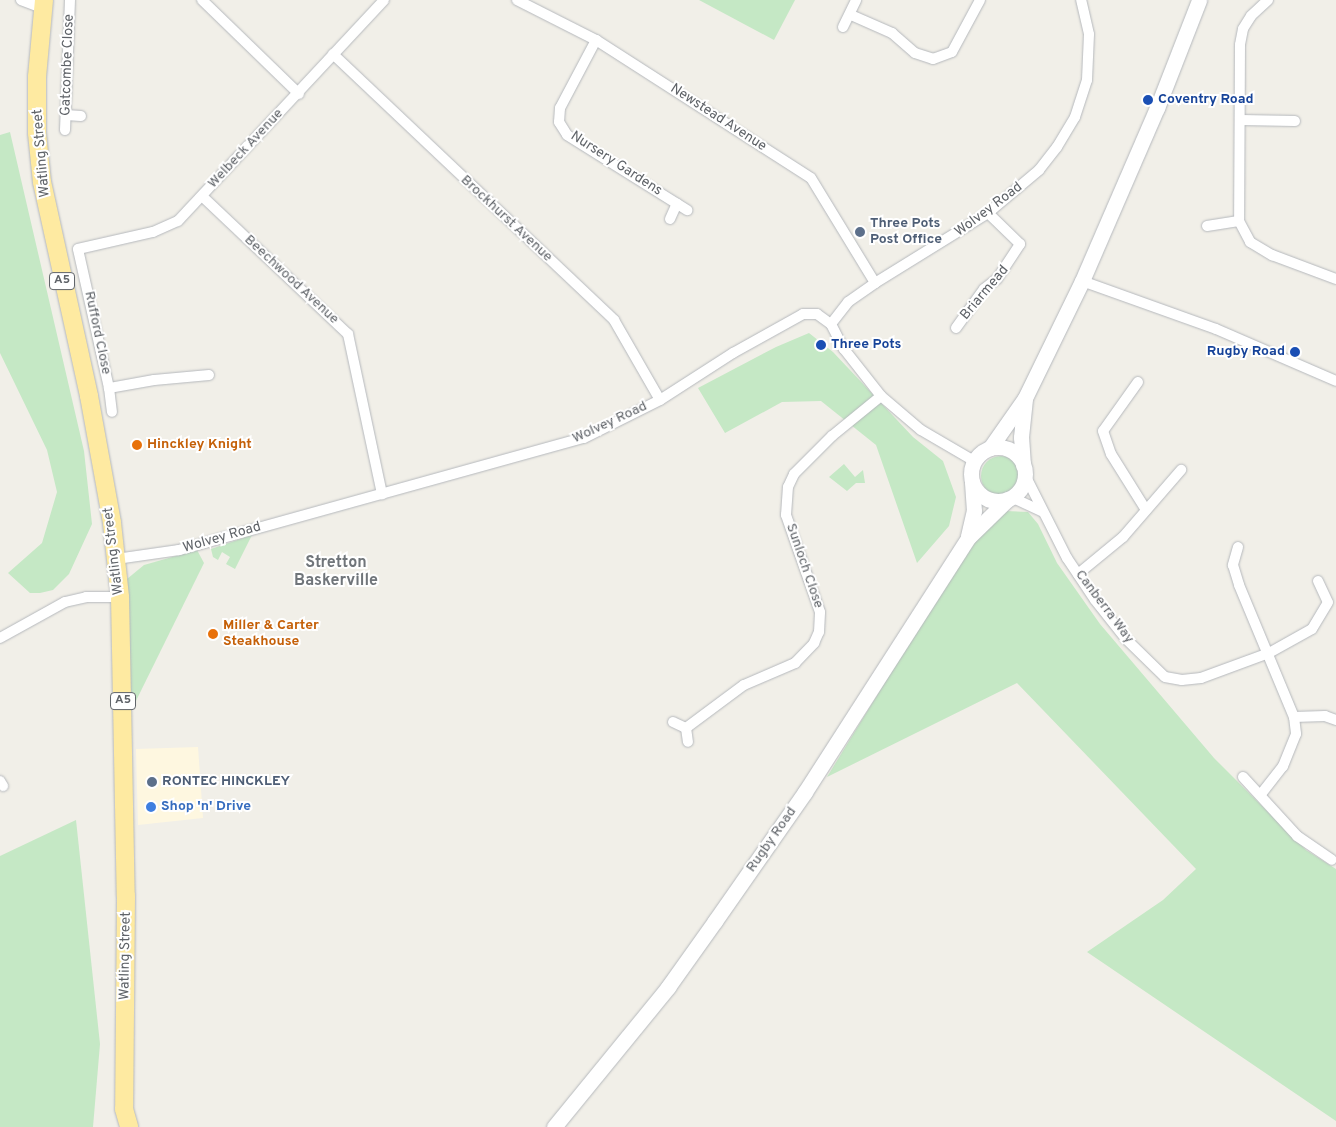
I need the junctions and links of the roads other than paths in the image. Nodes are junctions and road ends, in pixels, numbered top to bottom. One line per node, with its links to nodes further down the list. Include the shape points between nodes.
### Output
1 (21, 0): 11 (street)
2 (70, 0): 17 (street, Gatcombe Close)
3 (202, 0): 16 (street)
4 (384, 0): 15 (street, Welbeck Avenue)
5 (517, 0): 14 (street, Newstead Avenue)
6 (856, 0): 12 (street)
7 (980, 0): 12 (street, via 952,52 933,59 915,52 884,29)
8 (1081, 0): 25 (street, Wolvey Road, via 1089,34 1087,80 1067,132 1039,170)
9 (1199, 0): 31 (main road, via 1158,108)
10 (1268, 0): 19 (street, via 1243,29)
11 (43, 4): 54 (highway, Watling Street / A5, via 37,77 42,182 88,396)
12 (851, 15): 13 (street)
13 (843, 27)
14 (596, 40): 23 (street, Nursery Gardens, via 560,108 559,122 567,135); 32 (street, Newstead Avenue, via 811,178)
15 (333, 54): 16 (street, Welbeck Avenue); 41 (street, Brockhurst Avenue, via 614,320)
16 (299, 94): 22 (street, Welbeck Avenue)
17 (66, 115): 18 (street); 21 (street, Gatcombe Close)
18 (81, 116)
19 (1241, 120): 20 (street); 27 (street)
20 (1295, 121)
21 (65, 130)
22 (202, 196): 29 (street, Welbeck Avenue, via 178,221 153,232); 48 (street, Beechwood Avenue, via 348,334)
23 (677, 203): 24 (street, Nursery Gardens); 26 (street, Nursery Gardens)
24 (687, 210)
25 (988, 213): 32 (street, Wolvey Road); 34 (street, Briarmead, via 1020,244 997,280 984,288)
26 (670, 219)
27 (1239, 221): 28 (street); 30 (street, via 1250,242 1272,255)
28 (1207, 226)
29 (78, 249): 38 (street, Rufford Close)
30 (1336, 279)
31 (1082, 280): 37 (street, via 1216,330); 40 (main road)
32 (875, 283): 33 (street, Wolvey Road, via 848,302)
33 (831, 324): 39 (street, via 844,349); 41 (street, Wolvey Road, via 816,314 803,314)
34 (956, 328)
35 (209, 375): 38 (street, Rufford Close)
36 (1138, 382): 50 (street, via 1103,431 1111,454)
37 (1336, 382)
38 (109, 388): 42 (street, Rufford Close)
39 (881, 396): 44 (street, via 921,430); 64 (street, Sunloch Close, via 832,436 794,474 788,486 786,515 820,612 819,632 814,643 795,662 744,685)
40 (1025, 398): 43 (main road); 45 (main road, via 1021,437)
41 (660, 400): 48 (street, Wolvey Road, via 584,438)
42 (112, 412)
43 (990, 448): 44 (main road); 45 (main road, via 1010,450)
44 (974, 460): 47 (main road)
45 (1024, 470): 49 (main road, via 1021,488); 51 (street, Canberra Way)
46 (1181, 470): 50 (street)
47 (972, 482): 49 (main road, via 976,490 991,500); 52 (main road, Rugby Road, via 974,511)
48 (382, 494): 54 (street, Wolvey Road, via 179,550)
49 (1010, 498): 51 (street); 52 (main road, Rugby Road)
50 (1146, 510): 55 (street, via 1123,537)
51 (1044, 512): 55 (street, Canberra Way)
52 (968, 538): 72 (main road, Rugby Road, via 806,792 668,988)
53 (1238, 547): 60 (street, via 1233,565)
54 (116, 559): 57 (highway, Watling Street / A5)
55 (1078, 574): 60 (street, Canberra Way, via 1126,639 1165,677 1182,680 1201,678)
56 (1318, 581): 58 (street)
57 (120, 597): 59 (street, via 86,597 65,602); 69 (highway, Watling Street / A5, via 126,896)
58 (1332, 602): 60 (street, Canberra Way, via 1312,629)
59 (0, 638)
60 (1269, 653): 61 (street)
61 (1294, 717): 62 (street, via 1325,716); 67 (street, via 1296,734 1283,766)
62 (1336, 720)
63 (673, 722): 64 (street)
64 (686, 728): 65 (street)
65 (688, 742)
66 (1243, 777): 67 (street)
67 (1260, 795): 68 (street, via 1297,836)
68 (1332, 860)
69 (124, 1109): 70 (highway, Watling Street / A5); 71 (highway, Watling Street / A5)
70 (118, 1127)
71 (129, 1127)
72 (554, 1127)

